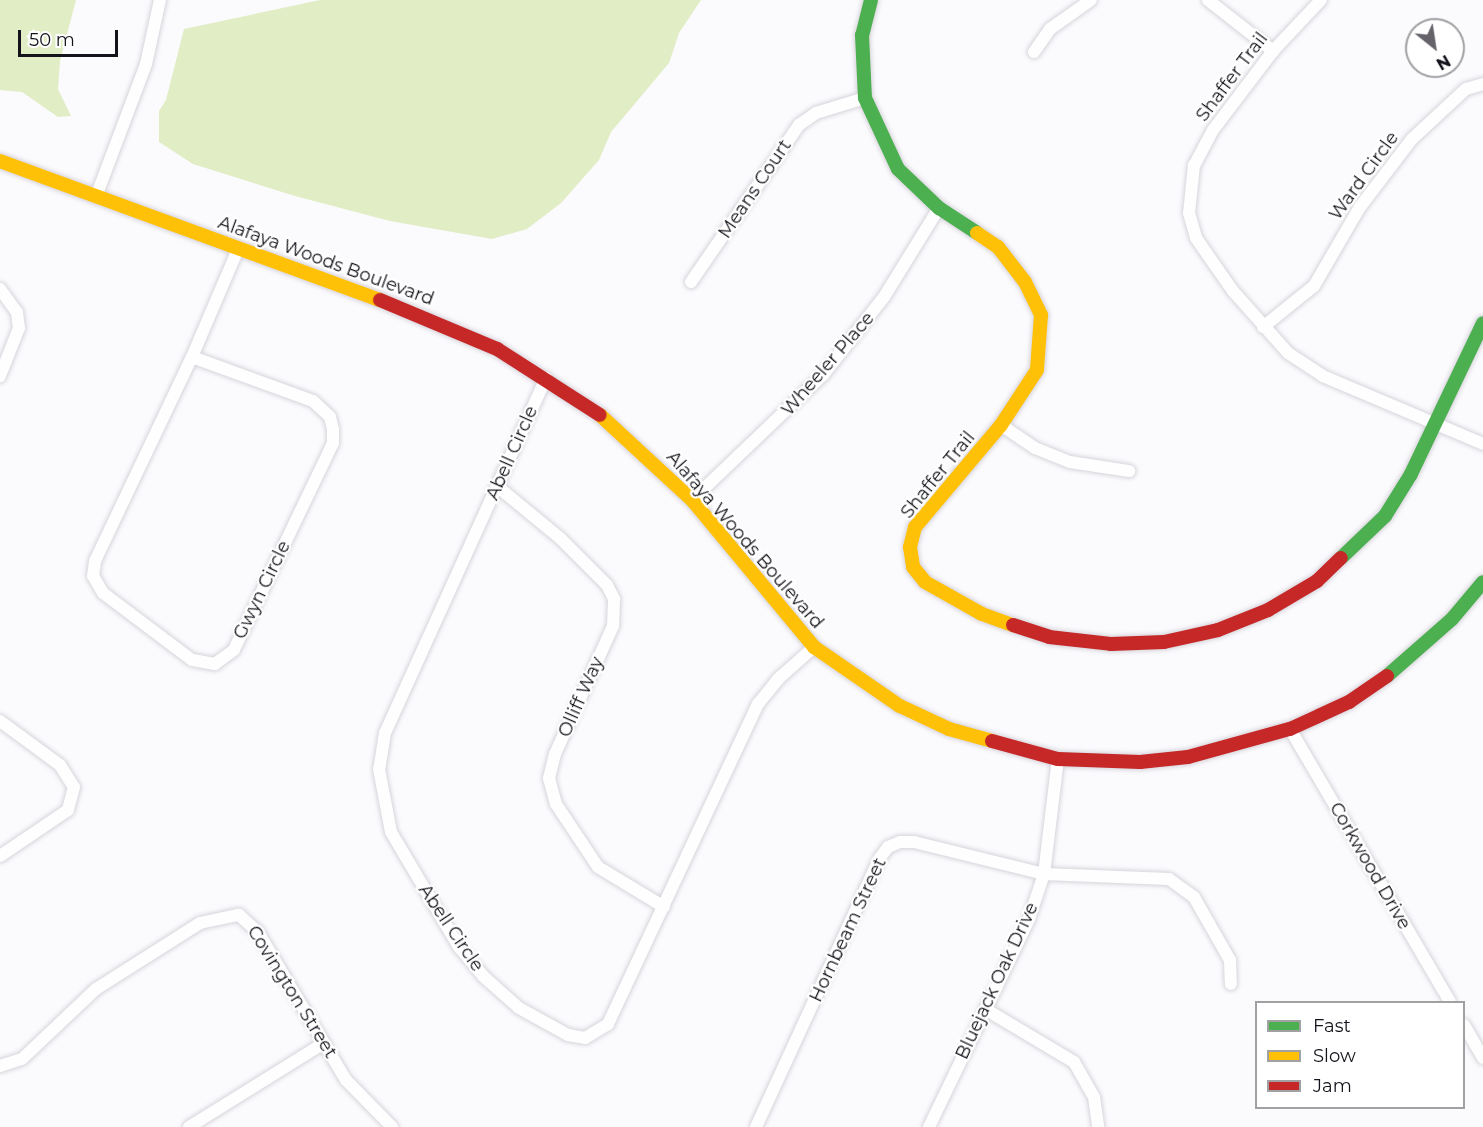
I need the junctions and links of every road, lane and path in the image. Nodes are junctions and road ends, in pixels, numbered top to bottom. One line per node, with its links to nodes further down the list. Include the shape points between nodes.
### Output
1 (160, 0): 11 (street, via 146,64)
2 (871, 0): 9 (street, Shaffer Trail, via 861,35)
3 (1091, 0): 7 (street, via 1050,29)
4 (1208, 0): 6 (street)
5 (1321, 0): 6 (street, Shaffer Trail)
6 (1273, 51): 17 (street, Shaffer Trail, via 1213,130 1194,165 1190,184 1189,213 1196,238)
7 (1034, 52)
8 (1483, 84): 17 (street, Ward Circle, via 1466,89 1412,140 1360,207 1314,286)
9 (865, 98): 12 (street, Shaffer Trail, via 898,169); 14 (street, Means Court, via 816,112 800,125)
10 (0, 161): 11 (street, Alafaya Woods Boulevard)
11 (97, 194): 13 (street, Alafaya Woods Boulevard)
12 (939, 208): 22 (street, Shaffer Trail, via 998,247 1025,282 1041,315 1037,370); 26 (street, Wheeler Place, via 884,297 823,375)
13 (238, 249): 18 (street, Gwyn Circle); 20 (street, Alafaya Woods Boulevard, via 449,326)
14 (691, 282)
15 (0, 289): 19 (street, via 17,312 19,328)
16 (1483, 323): 21 (street)
17 (1263, 327): 21 (street, Shaffer Trail, via 1288,353 1323,376)
18 (192, 357): 18 (street, Gwyn Circle, via 95,561 93,576 103,593 192,660 215,664 234,650 333,443 333,429 330,417 313,401)
19 (0, 376)
20 (546, 378): 25 (street, Abell Circle); 26 (street, Alafaya Woods Boulevard, via 603,417)
21 (1432, 423): 22 (street, Shaffer Trail, via 1411,474 1384,516 1317,580 1268,610 1218,630 1164,642 1111,644 1048,637 982,614 925,582 913,567 910,546 915,526); 23 (street, Shaffer Trail)
22 (1001, 425): 24 (street, via 1035,448 1070,462)
23 (1483, 444)
24 (1129, 471)
25 (498, 487): 34 (street, Olliff Way, via 561,539 607,585 614,599 613,626 555,754 549,778 555,804 598,867); 34 (street, Abell Circle, via 385,734 379,769 391,832 434,908 483,976 519,1008 568,1035 585,1038 608,1024)
26 (692, 500): 28 (street, Alafaya Woods Boulevard, via 772,602)
27 (1483, 582): 30 (street, Alafaya Woods Boulevard, via 1452,619 1382,681 1349,702)
28 (814, 647): 31 (street, Alafaya Woods Boulevard, via 874,690 949,729); 34 (street, Abell Circle, via 778,679 758,704)
29 (0, 721): 32 (street, via 60,765 74,787 68,810)
30 (1290, 729): 31 (street, Alafaya Woods Boulevard, via 1188,757 1140,762); 36 (street, Corkwood Drive)
31 (1058, 759): 33 (street, Bluejack Oak Drive)
32 (0, 856)
33 (1044, 874): 35 (street, via 1157,876 1183,886 1230,960); 37 (street, Bluejack Oak Drive, via 1029,919); 44 (street, Hornbeam Street, via 914,842 888,847)
34 (664, 907)
35 (1231, 984)
36 (1449, 1001)
37 (985, 1010): 45 (street, Bluejack Oak Drive); 46 (street, via 1074,1062 1094,1097)
38 (1465, 1027): 40 (street)
39 (324, 1043): 41 (street, Covington Street, via 250,921 239,915 221,916 200,923 96,989 22,1059); 42 (street); 43 (street, Covington Street, via 366,1104)
40 (1483, 1058)
41 (0, 1066)
42 (189, 1127)
43 (392, 1127)
44 (756, 1127)
45 (929, 1127)
46 (1098, 1127)

